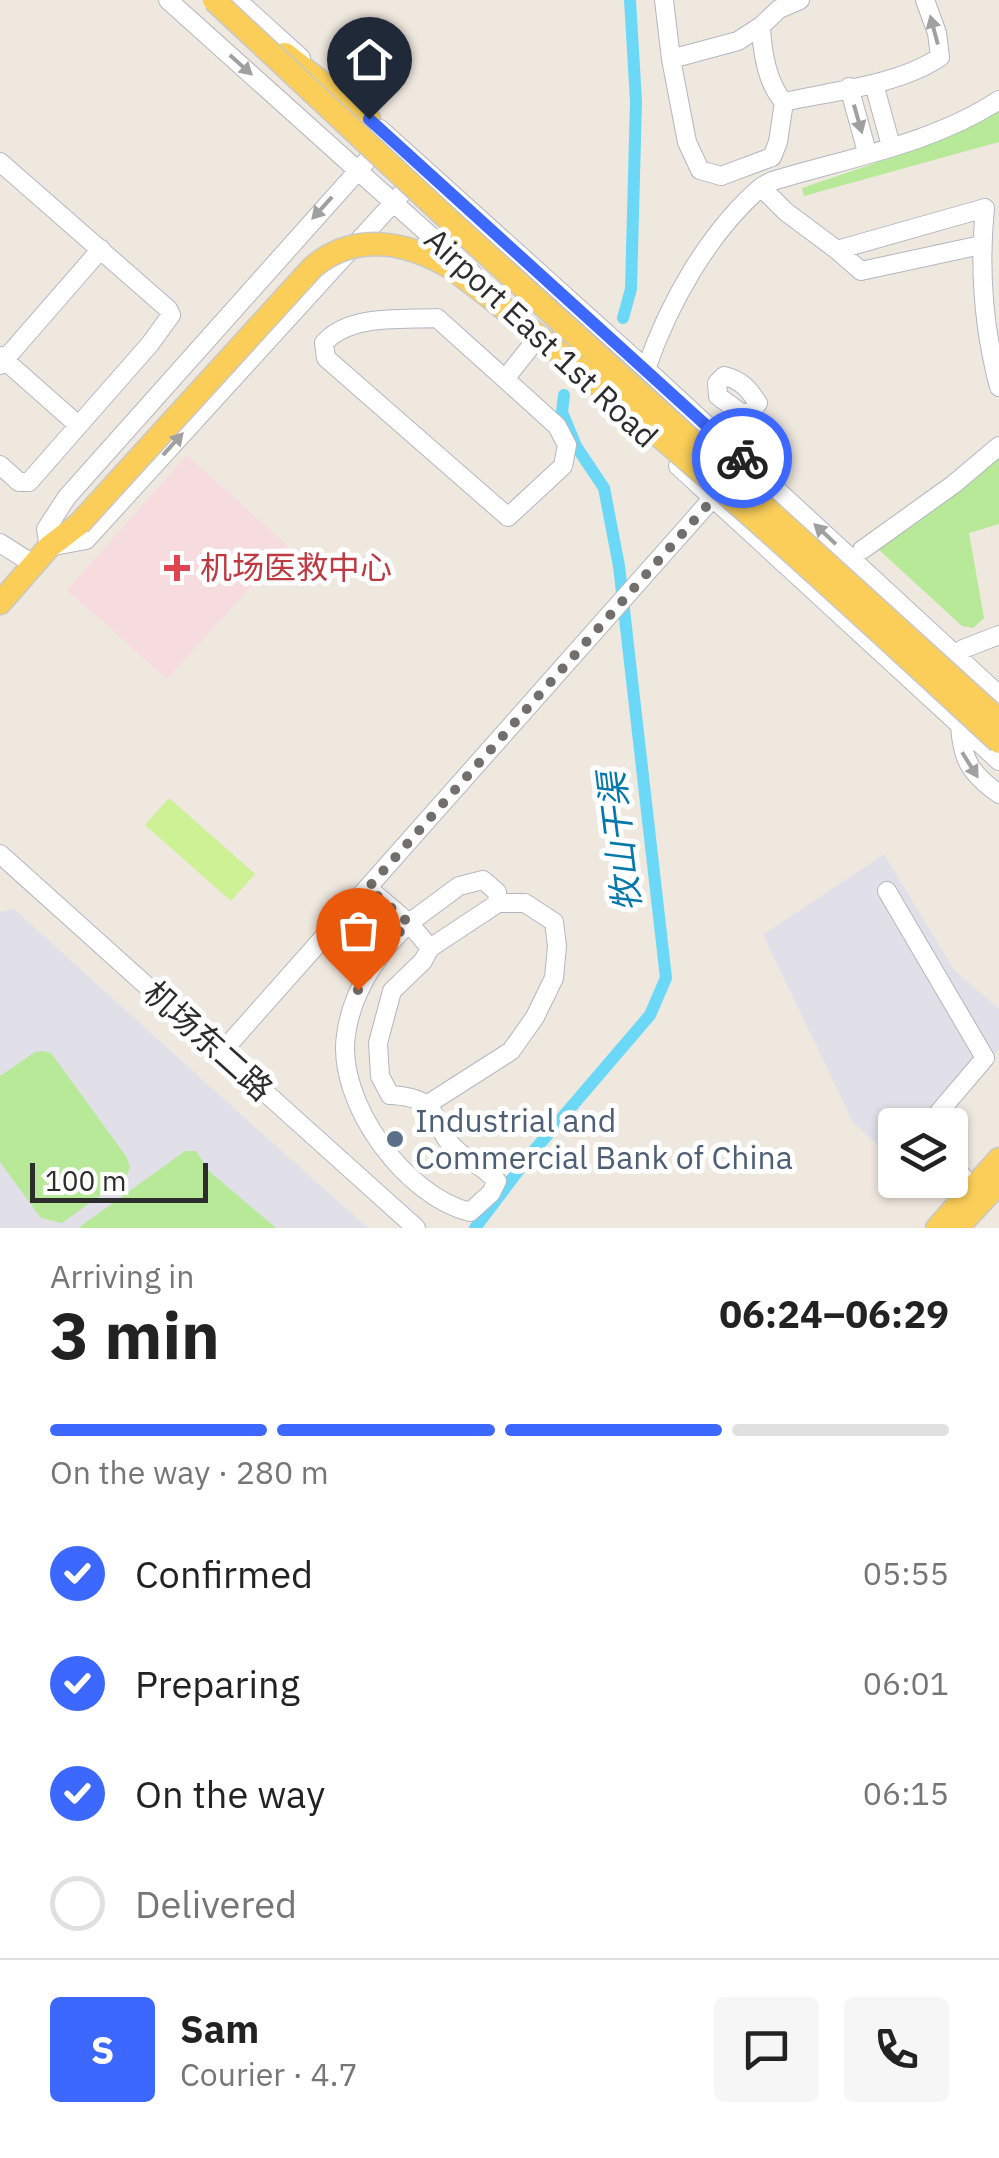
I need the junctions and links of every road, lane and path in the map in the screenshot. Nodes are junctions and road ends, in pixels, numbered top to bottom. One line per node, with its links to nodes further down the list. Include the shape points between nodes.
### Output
1 (168, 0): 18 (street, Airport East 1st Road, one-way to 18)
2 (217, 0): 13 (main road, bridge); 32 (main road, bridge, via 448,219)
3 (237, 0): 13 (street, Airport East 1st Road)
4 (664, 0): 8 (street)
5 (800, 0): 7 (street)
6 (925, 0): 9 (street, one-way to 6, via 940,57)
7 (761, 26): 8 (street, via 738,41); 12 (street, via 762,49)
8 (672, 59): 12 (street, via 687,142 700,170 720,176 772,157)
9 (874, 84): 10 (street); 15 (street)
10 (849, 87): 12 (street); 16 (street, one-way to 16)
11 (999, 100): 15 (street, via 961,122)
12 (784, 102)
13 (369, 119): 14 (street, Airport East 1st Road)
14 (388, 137): 18 (street); 19 (street, Airport East 1st Road)
15 (891, 146): 16 (street)
16 (867, 152): 20 (street)
17 (0, 162): 23 (street)
18 (358, 168): 21 (street, Airport East 1st Road); 39 (street, one-way to 39, via 67,496 46,529)
19 (424, 169): 21 (street); 27 (street, Airport East 1st Road)
20 (762, 186): 24 (street); 27 (street, via 676,299)
21 (394, 202): 25 (street, Airport East 1st Road); 39 (street, one-way to 21, via 86,540)
22 (981, 245): 24 (street, via 862,271); 24 (street, via 985,208); 29 (street)
23 (102, 249): 26 (street); 31 (street, via 171,315)
24 (838, 250)
25 (539, 336): 28 (street); 36 (street, Airport East 1st Road)
26 (1, 360): 31 (street)
27 (646, 369): 32 (street, Airport East 1st Road)
28 (505, 379): 28 (street, via 567,444 563,466 508,516 326,358 324,344 336,330 364,322 437,318)
29 (999, 387)
30 (728, 404): 32 (street)
31 (78, 426): 35 (street, via 29,482)
32 (696, 429): 34 (street, Airport East 1st Road); 37 (main road, bridge, via 445,250 404,232 363,231 321,245 289,270); 46 (main road, bridge)
33 (999, 446): 40 (street)
34 (745, 460): 36 (street); 40 (street, Airport East 1st Road, one-way to 34)
35 (0, 466)
36 (713, 499): 47 (street, Airport East 1st Road); 52 (street)
37 (73, 519): 39 (main road); 48 (main road, bridge, via 313,267 346,249 400,245 452,269 669,444)
38 (0, 544): 39 (street)
39 (41, 556): 41 (main road)
40 (862, 559): 43 (street); 45 (street, Airport East 1st Road)
41 (0, 603)
42 (999, 635): 43 (street)
43 (963, 650): 44 (street)
44 (999, 682)
45 (999, 696)
46 (999, 720)
47 (960, 725): 49 (street, Airport East 1st Road); 50 (street, one-way to 50, via 962,754)
48 (999, 742)
49 (999, 760)
50 (999, 794)
51 (0, 854): 57 (street, 机场东二路)
52 (368, 888): 55 (street); 57 (street)
53 (887, 891): 61 (street, via 985,1058)
54 (498, 902): 55 (street, via 498,892 484,880 459,886); 56 (street); 60 (street, via 524,903 554,922 554,978 511,1052)
55 (409, 923): 56 (street); 59 (street, via 358,990 346,1036)
56 (430, 948): 58 (street, via 392,992 378,1044)
57 (221, 1052): 64 (street, 机场东二路)
58 (383, 1082): 59 (street); 60 (street, via 390,1096)
59 (355, 1093): 60 (street, via 370,1128 401,1170 435,1199 470,1212 497,1182 456,1150)
60 (428, 1104)
61 (942, 1108)
62 (999, 1159): 65 (main road)
63 (999, 1183): 66 (main road)
64 (416, 1228)
65 (937, 1228)
66 (958, 1228)

